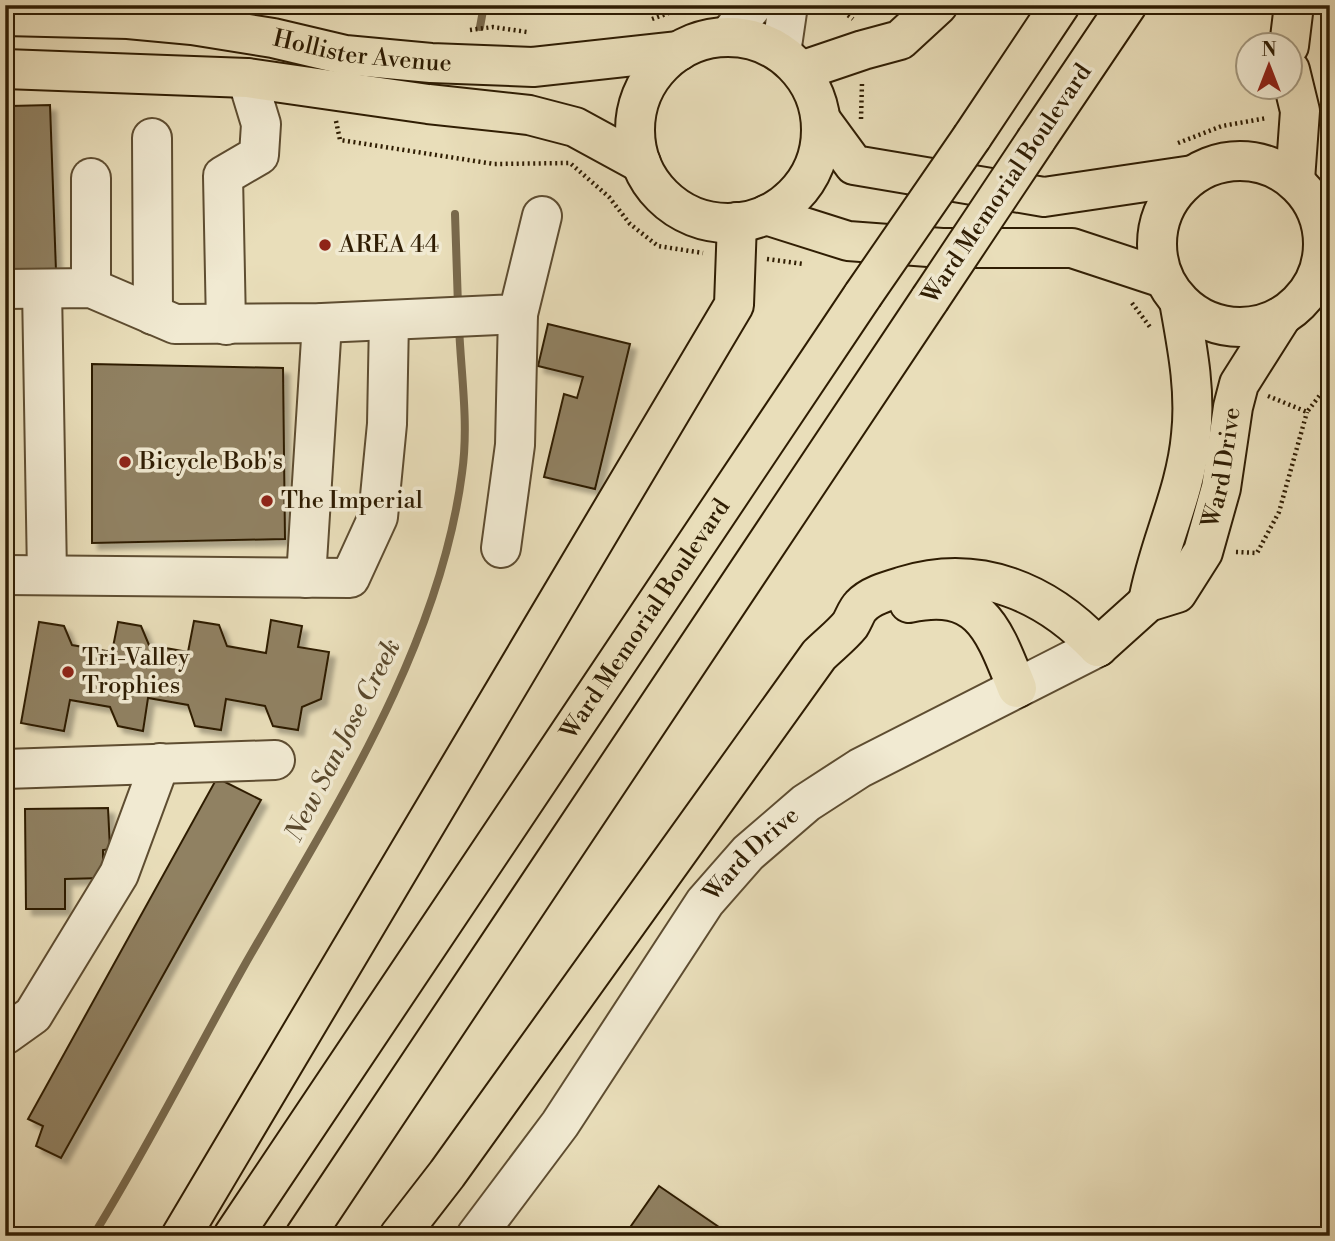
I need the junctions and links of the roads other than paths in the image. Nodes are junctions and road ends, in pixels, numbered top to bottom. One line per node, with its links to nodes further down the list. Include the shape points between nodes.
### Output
1 (753, 5): 9 (street)
2 (788, 5): 11 (street)
3 (938, 5): 11 (main road, via 900,40)
4 (1060, 5): 45 (main road, Ward Memorial Boulevard, bridge)
5 (1127, 5): 46 (main road, Ward Memorial Boulevard, bridge)
6 (1293, 5): 8 (main road)
7 (5, 16): 10 (main road, Hollister Avenue, via 192,25 345,55 431,63 533,66)
8 (1290, 32)
9 (728, 37): 10 (main road); 11 (main road, via 759,41)
10 (679, 51): 17 (main road, via 655,72 639,100 635,132)
11 (791, 62): 15 (main road, via 814,94)
12 (5, 69): 13 (main road, Hollister Avenue)
13 (247, 78): 17 (main road, Hollister Avenue, via 529,115 575,127); 31 (street, via 261,124 260,145 259,155 223,176)
14 (1298, 102): 20 (main road)
15 (821, 120): 18 (main road, via 854,165 1044,197); 22 (main road, via 820,149 809,176 791,199)
16 (152, 138): 27 (street)
17 (641, 163): 22 (main road, via 656,189 679,209 707,220)
18 (1193, 175): 20 (main road, via 1219,162 1246,160 1272,166); 25 (main road, via 1172,195 1159,220 1156,250)
19 (91, 178): 23 (street)
20 (1312, 195): 26 (main road, via 1324,251)
21 (542, 215): 28 (street)
22 (752, 219): 25 (main road, via 848,241 943,248 1072,248); 44 (main road, via 734,305)
23 (91, 288): 24 (street); 27 (street)
24 (24, 289): 33 (street)
25 (1171, 290): 26 (main road, via 1203,319 1230,327 1257,326); 36 (main road, Ward Drive, via 1192,378 1191,436)
26 (1305, 303): 36 (main road, Ward Drive, via 1239,384 1221,488 1203,552 1177,593)
27 (153, 315): 31 (street, via 175,324)
28 (507, 315): 29 (street); 32 (street, via 514,445)
29 (388, 320): 30 (street); 35 (street, via 387,424 378,517 350,578)
30 (321, 323): 31 (street); 35 (street)
31 (226, 325)
32 (501, 548)
33 (47, 574): 34 (street); 35 (street)
34 (5, 575)
35 (306, 578)
36 (1148, 602): 38 (main road, Ward Drive)
37 (851, 623): 38 (main road, via 861,606 886,591 919,581 963,577 997,582 1034,597 1076,624); 39 (main road, via 927,599 950,600 974,609 989,628); 47 (main road, via 819,655)
38 (1098, 647): 39 (street, Ward Drive)
39 (1017, 688): 48 (street, Ward Drive, via 860,768 806,803 748,853 705,902 560,1124)
40 (275, 760): 41 (street)
41 (160, 763): 42 (street); 43 (street, via 119,874 33,1015)
42 (5, 769)
43 (5, 1035)
44 (181, 1236)
45 (233, 1236)
46 (305, 1236)
47 (399, 1236)
48 (476, 1236)

